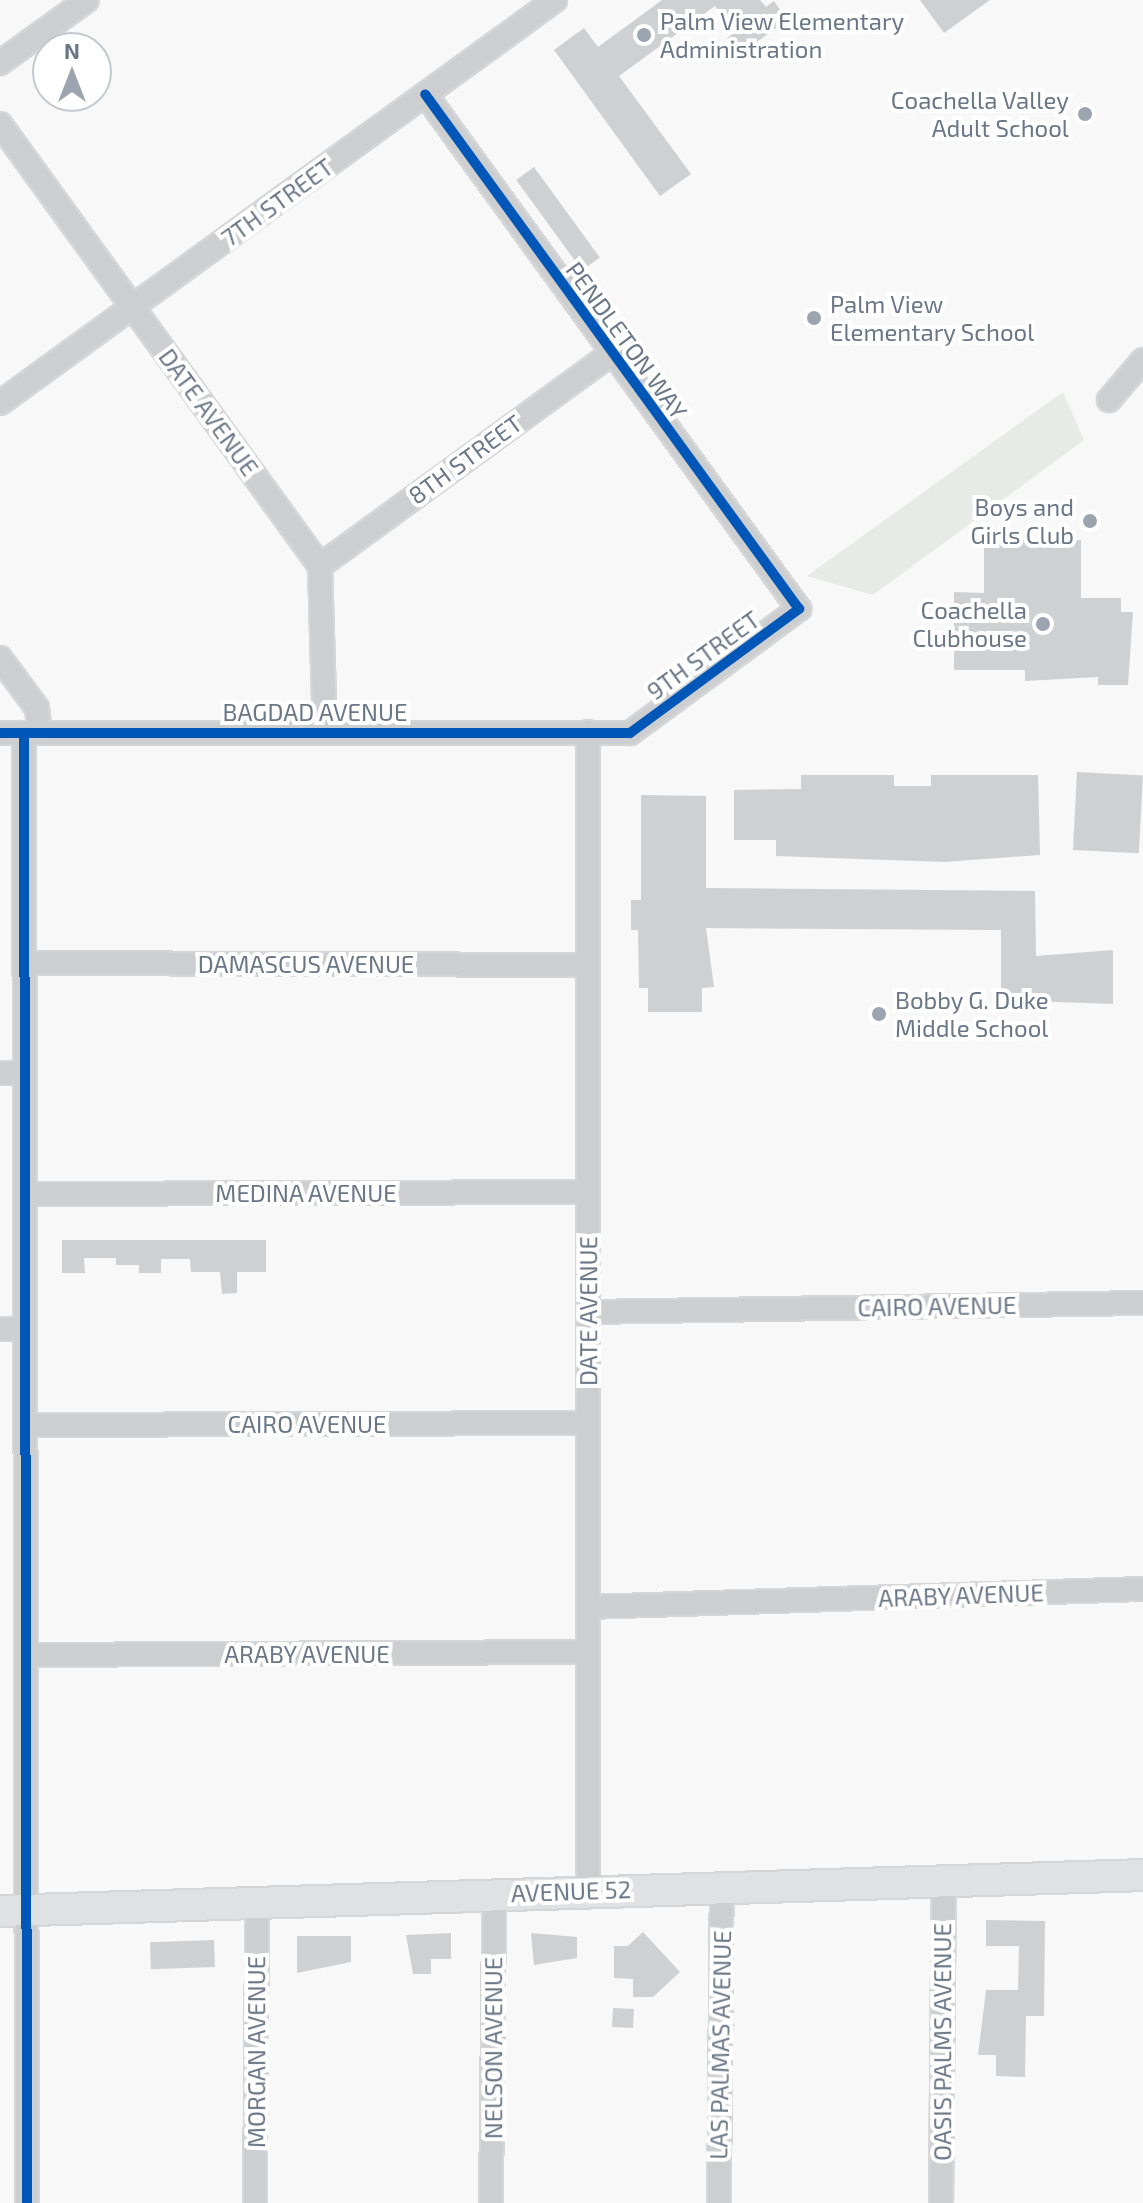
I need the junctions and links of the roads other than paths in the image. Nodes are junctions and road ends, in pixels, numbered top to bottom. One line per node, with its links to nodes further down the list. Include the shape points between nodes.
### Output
1 (87, 0): 3 (street)
2 (555, 0): 4 (street, 7TH STREET)
3 (0, 63)
4 (425, 94): 6 (street, 7TH STREET); 7 (street, PENDLETON WAY)
5 (0, 124): 6 (street, DATE AVENUE)
6 (133, 306): 10 (street, 7TH STREET); 11 (street, DATE AVENUE)
7 (612, 353): 11 (street, 8TH STREET); 12 (street, PENDLETON WAY)
8 (1143, 360): 9 (street)
9 (1109, 400)
10 (0, 403)
11 (320, 566): 14 (street)
12 (799, 609): 18 (street, 9TH STREET)
13 (0, 658): 17 (street, via 37,708)
14 (325, 732): 15 (street, BAGDAD AVENUE); 17 (street, BAGDAD AVENUE)
15 (588, 732): 18 (street, BAGDAD AVENUE); 20 (street, DATE AVENUE)
16 (0, 733): 17 (street, BAGDAD AVENUE)
17 (32, 733): 19 (street)
18 (630, 733)
19 (25, 963): 20 (street, DAMASCUS AVENUE); 22 (street)
20 (588, 965): 23 (street, DATE AVENUE)
21 (0, 1073): 22 (street)
22 (25, 1073): 24 (street)
23 (588, 1192): 24 (street, MEDINA AVENUE); 26 (street, DATE AVENUE)
24 (25, 1194): 28 (street)
25 (1143, 1303): 26 (street, CAIRO AVENUE)
26 (588, 1312): 29 (street, DATE AVENUE)
27 (0, 1329): 28 (street)
28 (25, 1329): 30 (street)
29 (588, 1423): 30 (street, CAIRO AVENUE); 32 (street, DATE AVENUE)
30 (25, 1425): 34 (street)
31 (1143, 1589): 32 (street, ARABY AVENUE)
32 (588, 1607): 33 (street, DATE AVENUE)
33 (588, 1652): 34 (street, ARABY AVENUE); 38 (street, DATE AVENUE)
34 (26, 1655): 41 (street)
35 (1143, 1875): 36 (main road, AVENUE 52)
36 (944, 1881): 37 (main road, AVENUE 52); 46 (street, OASIS PALMS AVENUE)
37 (722, 1888): 38 (main road, AVENUE 52); 45 (street, LAS PALMAS AVENUE)
38 (588, 1890): 39 (main road, AVENUE 52)
39 (494, 1893): 40 (main road, AVENUE 52); 44 (street, NELSON AVENUE)
40 (257, 1901): 41 (main road, AVENUE 52); 43 (street, MORGAN AVENUE)
41 (14, 1910): 42 (street)
42 (27, 2203)
43 (255, 2203)
44 (491, 2203)
45 (719, 2203)
46 (941, 2203)

